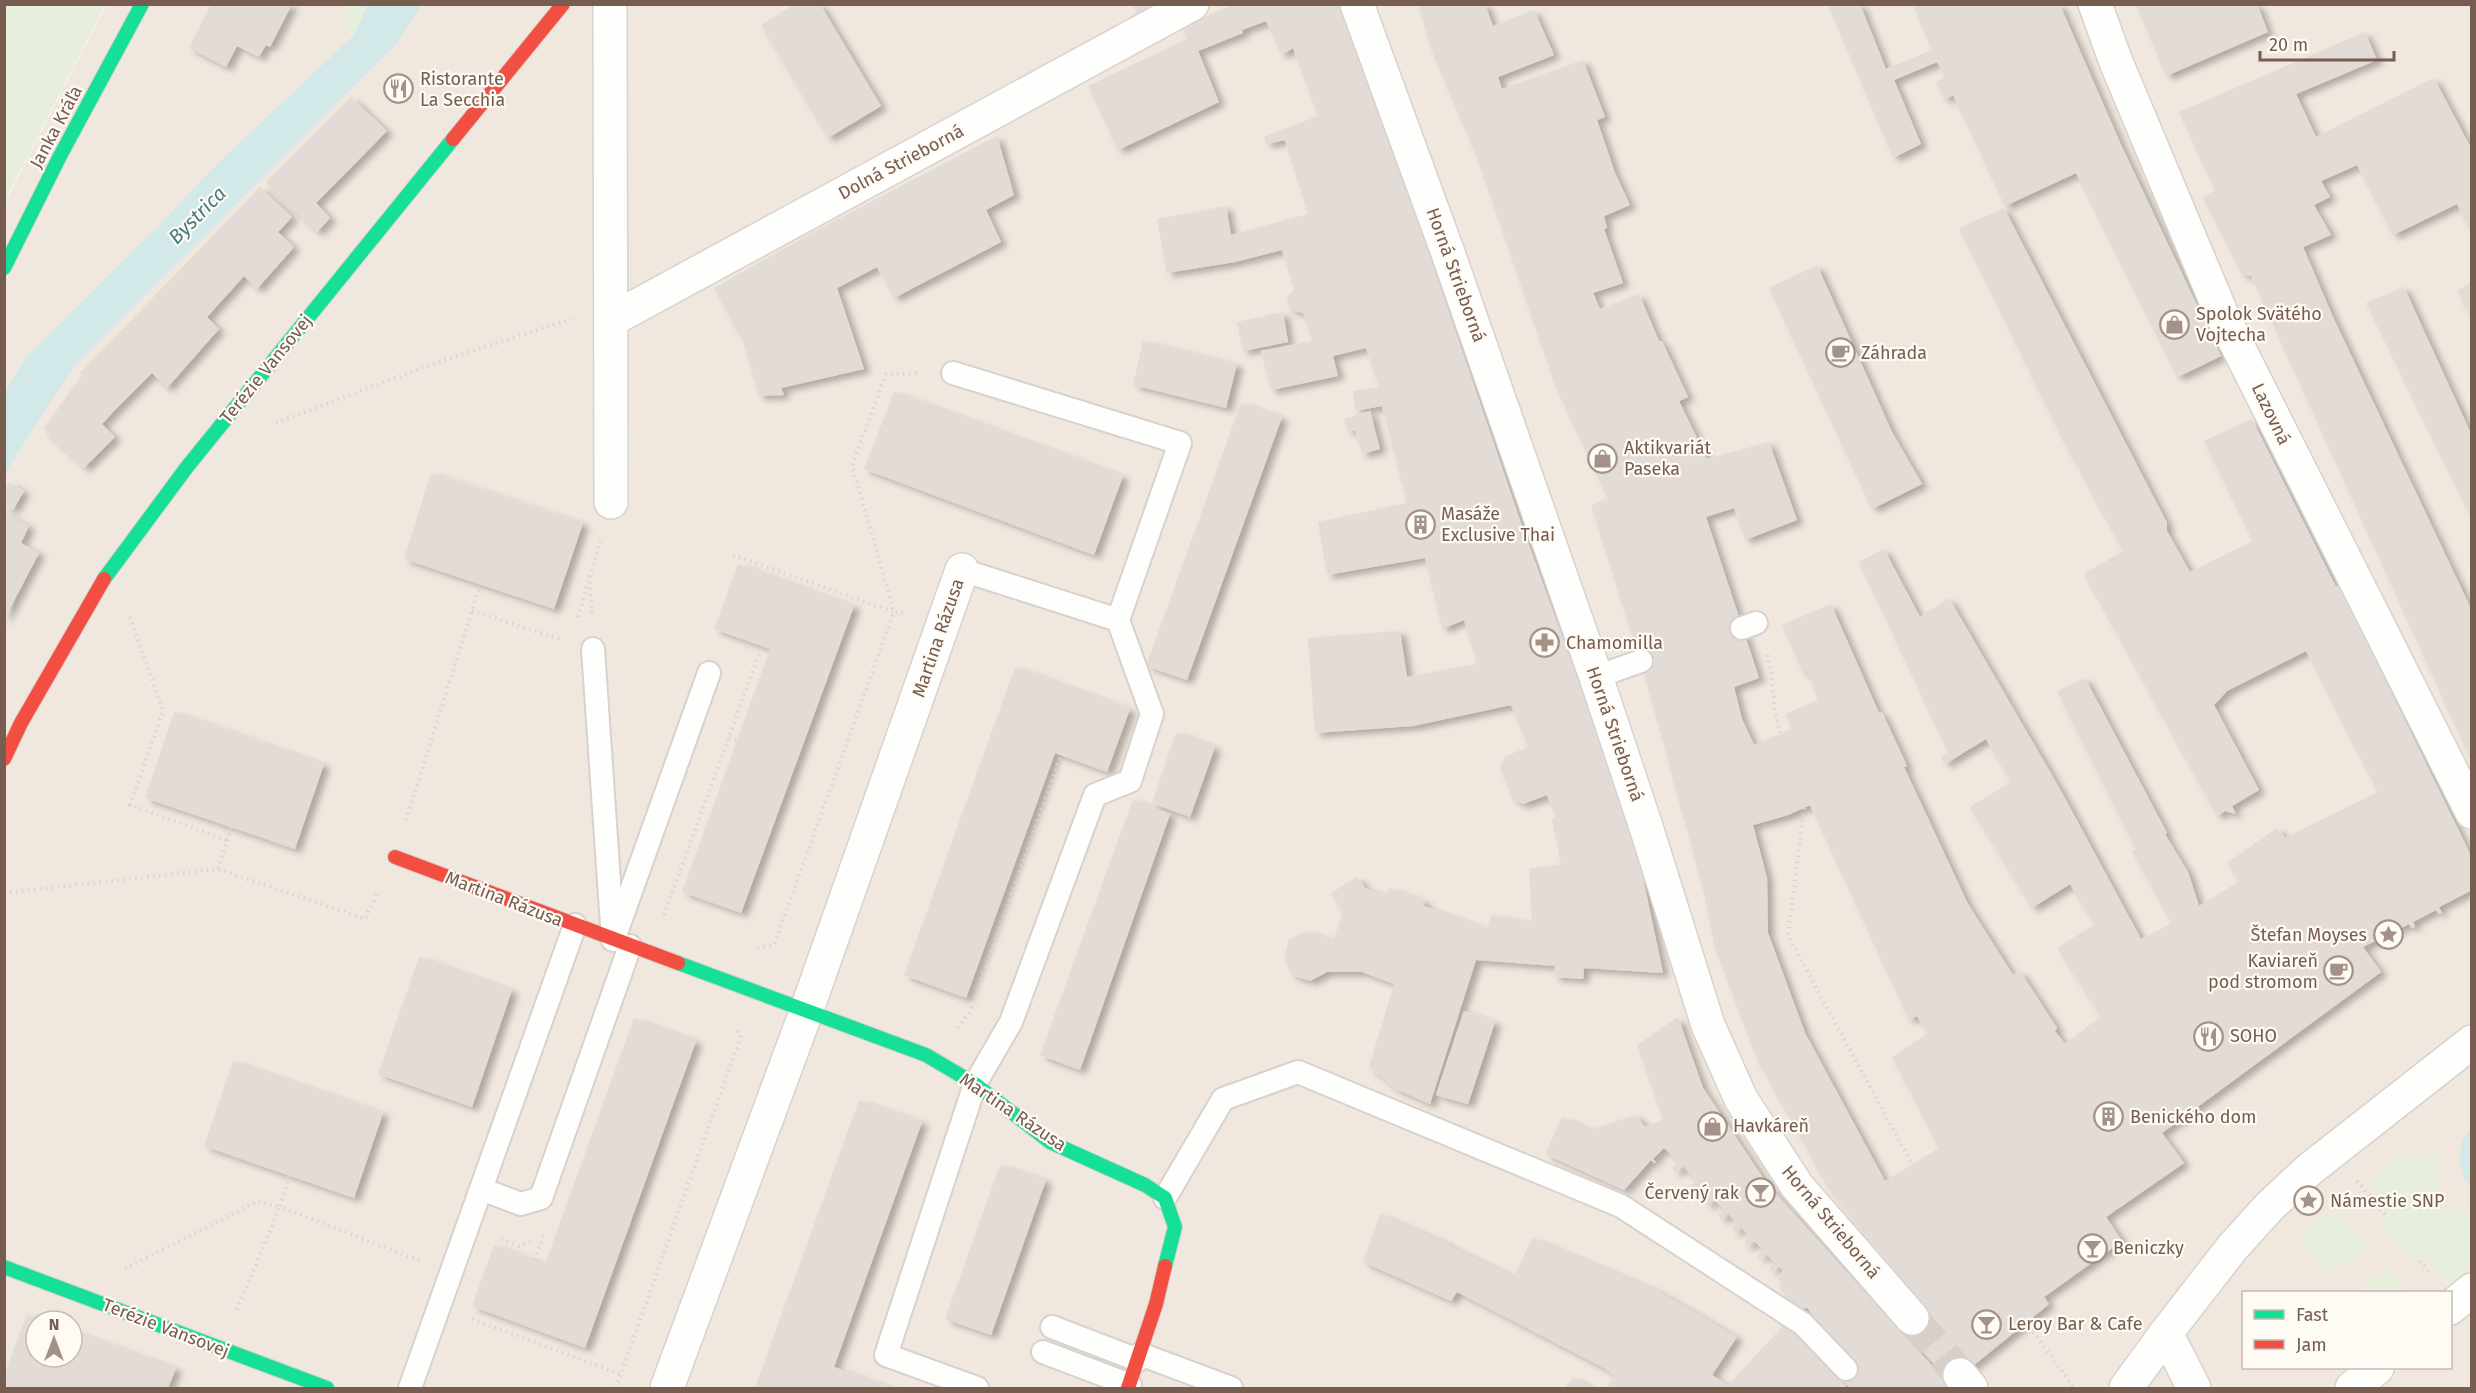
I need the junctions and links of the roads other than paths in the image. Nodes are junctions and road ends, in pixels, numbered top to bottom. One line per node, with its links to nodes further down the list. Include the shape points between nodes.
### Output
1 (142, 4): 7 (street, Janka Kráľa)
2 (563, 4): 17 (street, Terézie Vansovej, via 180,476 104,580)
3 (610, 4): 8 (street)
4 (1192, 4): 8 (street, Dolná Strieborná)
5 (1357, 4): 16 (street, Horná Strieborná)
6 (2094, 4): 18 (street, Lazovná, via 2222,315)
7 (4, 268)
8 (611, 320): 10 (street)
9 (953, 373): 12 (lane, via 1180,443)
10 (611, 502)
11 (962, 570): 12 (lane); 22 (street, Martina Rázusa)
12 (1118, 620): 24 (lane, via 1152,714 1130,781 1095,795 1011,1022)
13 (593, 649): 21 (lane)
14 (1641, 661): 16 (lane)
15 (709, 673): 21 (lane)
16 (1596, 677): 30 (street, Horná Strieborná, via 1708,1024 1741,1099 1797,1186)
17 (4, 759)
18 (2472, 812)
19 (394, 858): 20 (street, Martina Rázusa)
20 (575, 925): 21 (street, Martina Rázusa); 25 (lane)
21 (622, 943): 22 (street, Martina Rázusa); 25 (lane, via 541,1198 521,1204)
22 (807, 1012): 24 (street, Martina Rázusa, via 935,1060); 40 (street, Martina Rázusa)
23 (2472, 1042): 32 (street, via 2310,1169 2270,1206)
24 (975, 1084): 26 (street, Martina Rázusa, via 1050,1142); 41 (lane, via 886,1355)
25 (481, 1189): 39 (lane)
26 (1165, 1198): 34 (street, via 1175,1227); 35 (lane, via 1223,1099 1298,1072 1621,1206 1803,1324)
27 (4, 1267): 38 (street, Terézie Vansovej)
28 (2472, 1290): 29 (street)
29 (2452, 1307)
30 (1912, 1318)
31 (1052, 1327): 34 (lane)
32 (2166, 1333): 43 (street); 44 (street)
33 (1043, 1352): 37 (lane)
34 (1139, 1357): 37 (street); 42 (lane)
35 (1846, 1369)
36 (2377, 1369): 45 (street)
37 (1129, 1387)
38 (327, 1389)
39 (410, 1389)
40 (667, 1389)
41 (977, 1389)
42 (1231, 1389)
43 (2126, 1389)
44 (2194, 1389)
45 (2352, 1389)

